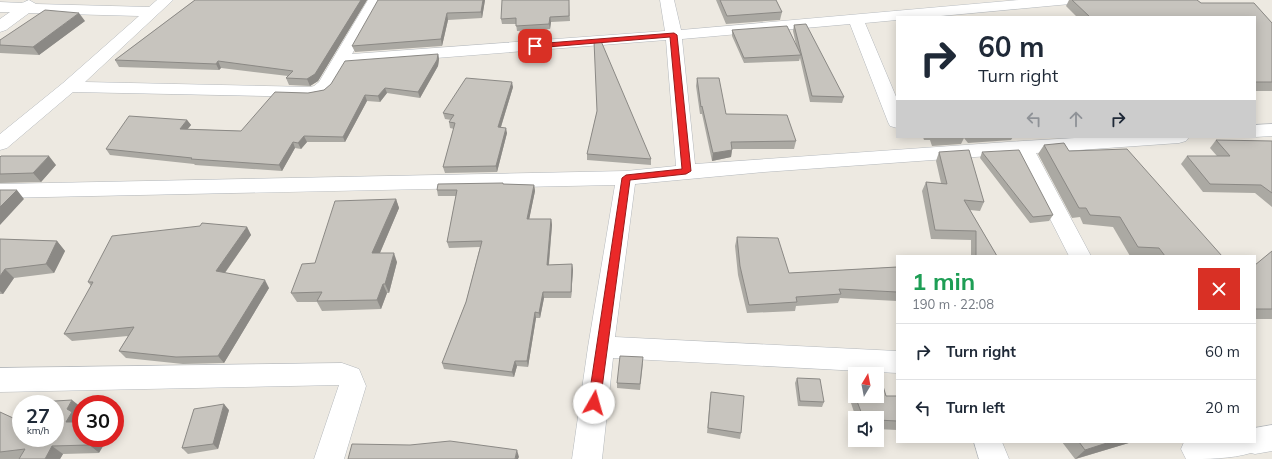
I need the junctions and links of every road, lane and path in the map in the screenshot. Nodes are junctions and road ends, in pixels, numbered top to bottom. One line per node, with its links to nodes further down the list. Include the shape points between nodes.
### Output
1 (166, 0): 8 (street)
2 (375, 0): 13 (street)
3 (667, 0): 12 (street)
4 (1070, 0): 5 (street)
5 (1041, 1): 9 (street); 10 (street)
6 (30, 4): 7 (street); 8 (street); 11 (street)
7 (0, 7)
8 (153, 12): 14 (street)
9 (1056, 16)
10 (856, 19): 12 (street); 15 (street)
11 (0, 28)
12 (674, 35): 13 (street); 22 (street)
13 (342, 60): 14 (street, via 326,85 320,90 310,92)
14 (69, 87): 19 (street)
15 (896, 119)
16 (1272, 130): 17 (street)
17 (1256, 131)
18 (1160, 138): 21 (street)
19 (0, 144)
20 (907, 146): 21 (street); 22 (street)
21 (1023, 147): 25 (street)
22 (686, 171): 23 (street)
23 (626, 178): 24 (street); 26 (street)
24 (0, 191)
25 (1079, 255)
26 (601, 347): 27 (street); 35 (street)
27 (896, 362)
28 (0, 380): 34 (street, via 342,374 350,377 353,386)
29 (1272, 438): 30 (street)
30 (1256, 441)
31 (988, 443): 36 (street)
32 (1239, 443): 33 (street)
33 (1195, 450)
34 (330, 459)
35 (587, 459)
36 (994, 459)

